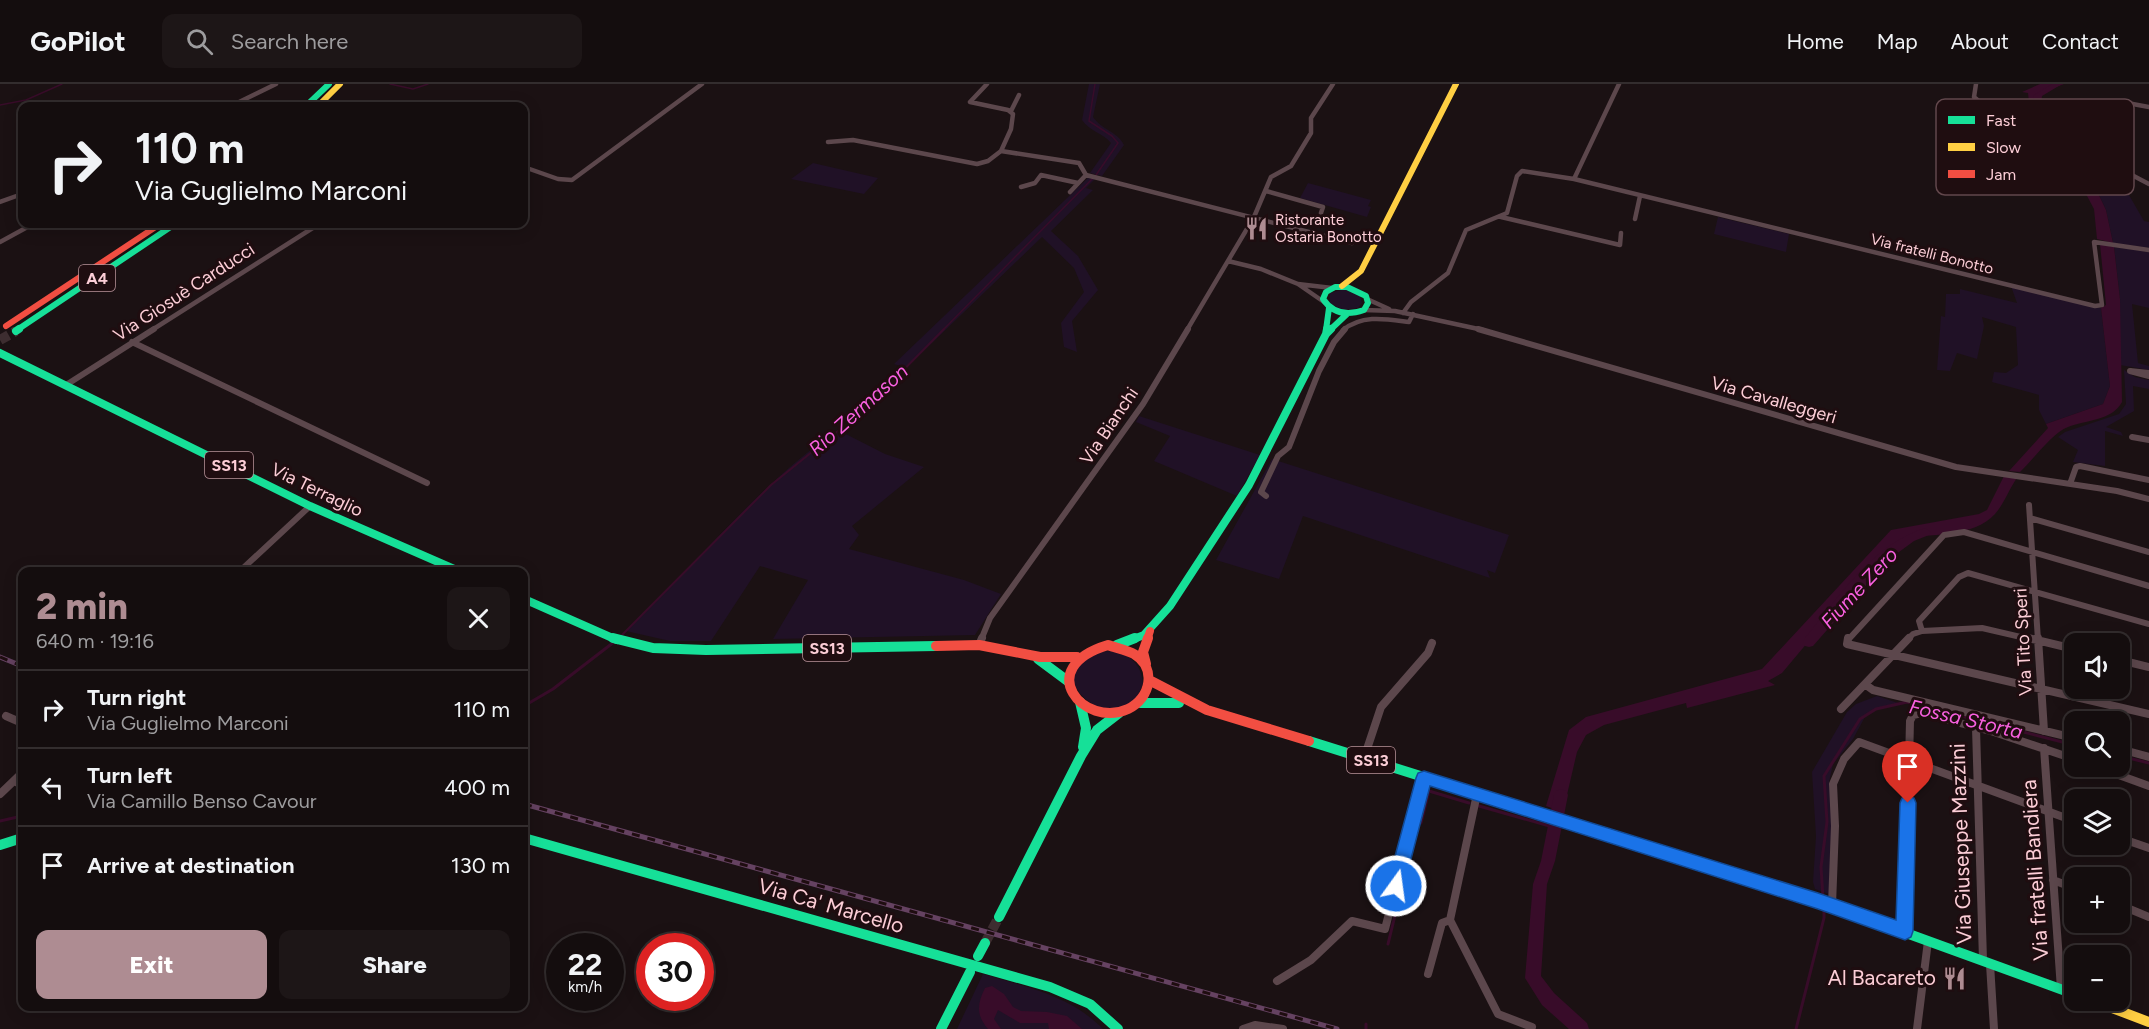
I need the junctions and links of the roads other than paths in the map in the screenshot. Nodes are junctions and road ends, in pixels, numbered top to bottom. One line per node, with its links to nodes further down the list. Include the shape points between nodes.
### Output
1 (276, 84): 12 (street)
2 (329, 84): 13 (main road)
3 (340, 84): 14 (main road)
4 (702, 84): 20 (street, via 572,180)
5 (987, 84): 17 (street, via 970,102)
6 (1333, 84): 27 (street, Via Bianchi, via 1311,118 1311,133 1291,166 1272,175)
7 (1456, 84): 45 (main road)
8 (1619, 84): 23 (street)
9 (1975, 84): 11 (street)
10 (1019, 94): 17 (street)
11 (1975, 99)
12 (239, 102)
13 (310, 102)
14 (322, 102)
15 (2134, 104): 16 (street)
16 (2149, 107)
17 (1011, 111): 19 (street, via 1011,129)
18 (828, 142): 19 (street, via 853,140 976,164)
19 (1002, 151): 21 (street, via 1079,163)
20 (528, 168)
21 (1087, 176): 24 (street); 33 (street)
22 (2134, 176): 25 (street)
23 (1574, 179): 30 (street, Via fratelli Bonotto); 34 (street, Via fratelli Bonotto, via 1522,171 1517,176 1507,213)
24 (1077, 183): 26 (street, via 1041,175 1035,183); 28 (street)
25 (2149, 184)
26 (1022, 187)
27 (1266, 191): 32 (street, via 1323,207); 33 (street, Via Bianchi)
28 (1070, 192)
29 (18, 195): 31 (street)
30 (1640, 196): 35 (street); 43 (street, Via fratelli Bonotto, via 2100,306 2094,242)
31 (0, 202)
32 (1321, 213)
33 (1254, 217): 42 (street); 44 (street, Via Bianchi)
34 (1501, 217): 40 (street, via 1620,245); 54 (street, via 1466,230 1448,273)
35 (1635, 219)
36 (26, 228): 41 (street)
37 (154, 228): 57 (main road, A4)
38 (169, 228): 58 (main road, A4)
39 (313, 228): 60 (street, Via Giosuè Carducci)
40 (1621, 233)
41 (0, 242)
42 (1352, 243)
43 (2149, 250)
44 (1228, 261): 46 (street); 85 (street, Via Bianchi, via 1143,404 990,618)
45 (1361, 271): 47 (main road); 49 (main road)
46 (1298, 284): 48 (street); 51 (street)
47 (1342, 286): 48 (main road); 49 (main road)
48 (1332, 288): 51 (main road, via 1323,296)
49 (1360, 291): 50 (main road)
50 (1367, 299): 52 (main road); 53 (street)
51 (1326, 305): 55 (main road); 59 (main road)
52 (1364, 310): 53 (street); 55 (main road)
53 (1395, 311): 54 (street, Via Cavalleggeri)
54 (1403, 313): 56 (street, Via Cavalleggeri)
55 (1347, 314): 59 (main road)
56 (1413, 314): 67 (street, Via Cavalleggeri, via 1464,325 1934,462); 68 (street, via 1409,322 1376,318 1359,321 1338,336 1302,408 1289,447 1278,456 1261,492)
57 (6, 326)
58 (16, 331)
59 (1326, 334): 81 (main road, via 1249,485)
60 (132, 342): 62 (street, Via Giosuè Carducci); 66 (street)
61 (0, 353): 62 (main road, Via Terraglio / SS13)
62 (66, 385): 71 (main road, Via Terraglio / SS13)
63 (2132, 437): 64 (street)
64 (2149, 440)
65 (2149, 480): 67 (street, via 2080,466 2076,467)
66 (427, 483)
67 (2070, 484): 69 (street, Via Cavalleggeri)
68 (1266, 496)
69 (2149, 499)
70 (2029, 505): 72 (street, Via Tito Speri)
71 (310, 506): 75 (street); 76 (main road, Via Terraglio / SS13)
72 (2030, 518): 73 (street, Via Tito Speri); 74 (street)
73 (2032, 551): 77 (street); 78 (street, Via Tito Speri); 88 (street, via 1964,532 1944,535 1848,637 1847,644)
74 (2149, 552)
75 (244, 567)
76 (450, 567)
77 (2149, 586)
78 (2035, 590): 80 (street); 82 (street, via 1968,573 1959,577 1919,621); 83 (street, Via Tito Speri)
79 (528, 601): 85 (main road, SS13, via 616,639 672,650)
80 (2149, 624)
81 (1152, 628): 86 (main road, via 1137,640); 92 (main road, via 1144,646)
82 (1922, 631): 83 (street, via 1983,628); 88 (street, via 1913,634)
83 (2039, 640): 87 (street); 97 (street, Via Tito Speri)
84 (1431, 643): 114 (street, via 1428,653 1381,707)
85 (979, 645): 90 (main road, SS13)
86 (1117, 645): 89 (main road, SS13, via 1095,646); 92 (main road, via 1135,652)
87 (2064, 646)
88 (1894, 654): 96 (street); 97 (street)
89 (1077, 657): 90 (main road, SS13); 95 (main road)
90 (1036, 658): 95 (main road, SS13)
91 (2130, 662): 93 (street)
92 (1146, 663): 94 (main road)
93 (2149, 667)
94 (1151, 681): 99 (main road); 100 (main road, SS13)
95 (1069, 682): 98 (main road, SS13)
96 (1866, 685): 101 (street); 107 (street, via 1873,690)
97 (2041, 689): 103 (street); 107 (street, Via Tito Speri)
98 (1080, 702): 102 (main road, via 1095,711); 112 (main road, via 1086,728)
99 (1139, 703): 100 (main road, SS13); 102 (main road, SS13)
100 (1194, 705): 114 (main road, SS13)
101 (1841, 709)
102 (1119, 713): 112 (main road, via 1097,730)
103 (2149, 714)
104 (6, 716): 105 (street)
105 (18, 721)
106 (1976, 728): 109 (street); 115 (street, via 1913,715); 121 (street, Via Giuseppe Mazzini)
107 (2044, 731): 108 (street)
108 (2064, 736)
109 (2044, 748): 111 (street); 125 (street, Via fratelli Bandiera)
110 (2130, 752): 113 (street)
111 (2064, 755)
112 (1081, 756): 136 (main road)
113 (2149, 757)
114 (1364, 758): 118 (main road, SS13)
115 (1909, 760): 121 (street); 134 (street, via 1859,742 1844,759 1833,784); 139 (street)
116 (18, 777): 119 (street)
117 (2124, 777): 122 (street)
118 (1424, 778): 124 (main road, SS13); 146 (street, via 1385,929 1352,921 1311,960)
119 (14, 781): 120 (street); 123 (street)
120 (18, 783)
121 (1978, 785): 125 (street); 143 (street, Via Giuseppe Mazzini)
122 (2149, 786)
123 (0, 794)
124 (1477, 794): 134 (main road, SS13); 138 (street)
125 (2050, 812): 126 (street); 132 (street, Via fratelli Bandiera)
126 (2064, 817)
127 (18, 839): 130 (main road)
128 (528, 839): 153 (main road, Via Ca' Marcello, via 1050,987 1089,1004)
129 (2130, 841): 131 (street)
130 (0, 842)
131 (2149, 848)
132 (2054, 880): 133 (street); 147 (street, Via fratelli Bandiera)
133 (2064, 884)
134 (1832, 905): 139 (main road, SS13)
135 (2130, 909): 137 (street)
136 (999, 917)
137 (2149, 917)
138 (1450, 920): 145 (street, via 1442,923); 151 (street, via 1498,1014)
139 (1905, 931): 140 (main road, SS13)
140 (1928, 940): 143 (main road, SS13); 156 (street)
141 (985, 943): 142 (main road)
142 (978, 956)
143 (1986, 962): 147 (main road, SS13); 157 (street, Via Giuseppe Mazzini)
144 (970, 972): 152 (main road)
145 (1428, 974)
146 (1277, 981)
147 (2061, 989): 148 (main road, SS13)
148 (2064, 990)
149 (2120, 1011): 150 (main road)
150 (2149, 1022)
151 (1532, 1027)
152 (940, 1029)
153 (1118, 1029)
154 (1243, 1029): 155 (street, via 1255,1025)
155 (1283, 1029)
156 (1917, 1029)
157 (1994, 1029)

